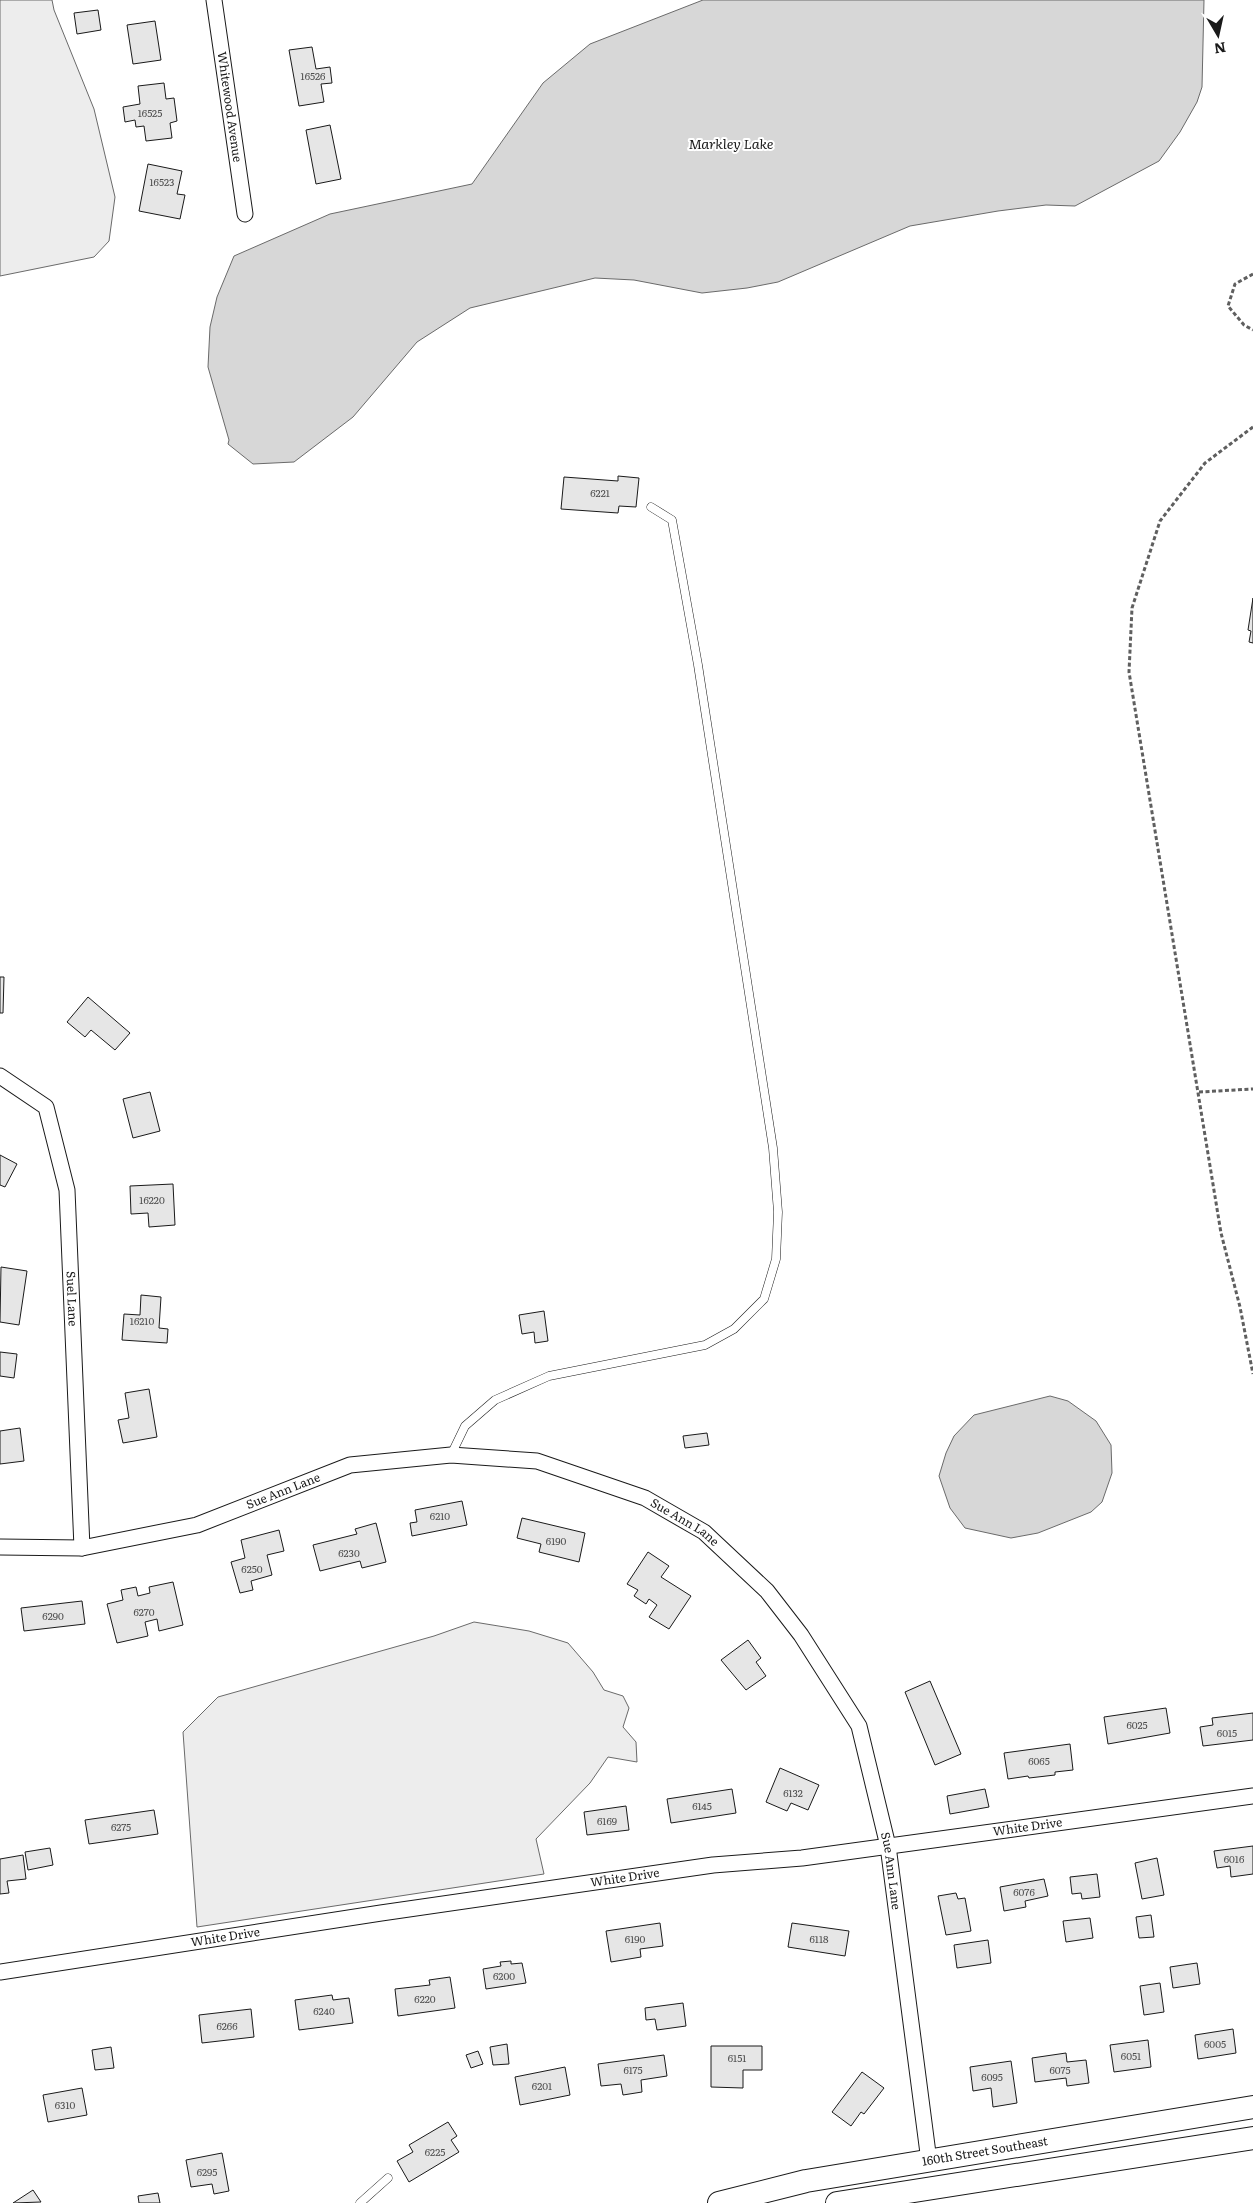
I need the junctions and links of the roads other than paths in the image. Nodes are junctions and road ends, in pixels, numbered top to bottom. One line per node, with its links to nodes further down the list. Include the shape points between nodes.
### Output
1 (214, 0): 2 (street, Whitewood Avenue)
2 (245, 214)
3 (651, 507): 5 (lane, via 672,520 698,665 773,1148 778,1212 776,1259 764,1299 734,1329 705,1345 549,1376 495,1400 465,1426)
4 (0, 1076): 7 (street, Suel Lane, via 46,1107 66,1190)
5 (451, 1455): 7 (street, Sue Ann Lane, via 350,1465 197,1525); 9 (street, Sue Ann Lane, via 537,1461 645,1498 704,1532 767,1591 801,1635 859,1726)
6 (0, 1547): 7 (street, Sue Ann Lane)
7 (82, 1548)
8 (1253, 1796): 9 (street, White Drive)
9 (888, 1846): 10 (street, White Drive, via 802,1858 704,1866); 13 (street, Sue Ann Lane)
10 (0, 1972)
11 (1251, 2111): 13 (street, 160th Street Southeast)
12 (1253, 2138): 17 (street, 160th Street Southeast)
13 (929, 2161): 16 (street, 160th Street Southeast, via 806,2181)
14 (388, 2178): 15 (lane)
15 (360, 2203)
16 (720, 2203)
17 (838, 2203)

